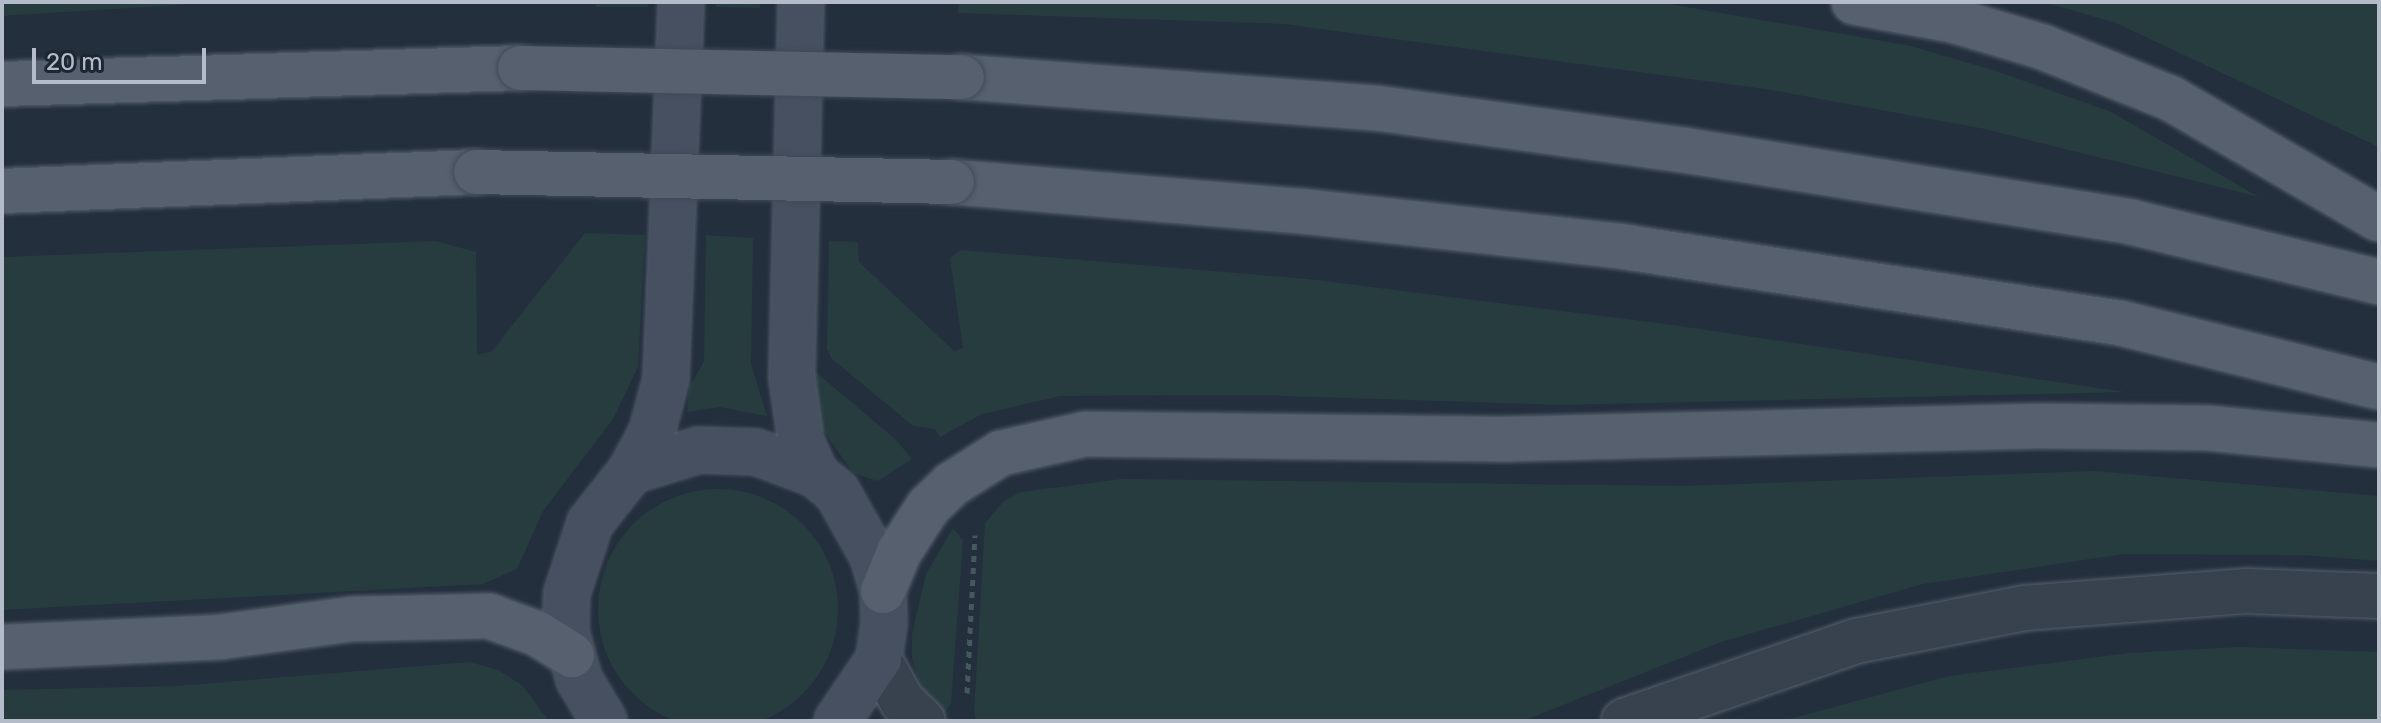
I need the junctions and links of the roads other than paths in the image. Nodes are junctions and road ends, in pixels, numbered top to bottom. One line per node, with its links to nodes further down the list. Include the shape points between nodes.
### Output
1 (681, 2): 10 (main road, via 666,379 652,432)
2 (801, 2): 11 (main road, via 792,378 801,442)
3 (1854, 2): 6 (main road, via 1952,20 2043,47 2170,98)
4 (2, 84): 7 (main road, bridge, via 520,68 962,77 1376,108 1689,151 2131,222)
5 (2, 191): 8 (main road, bridge, via 476,172 952,182 1301,211 1625,247 2120,323)
6 (2379, 219)
7 (2379, 282)
8 (2379, 387)
9 (2379, 445): 12 (main road, via 2208,428 2040,426 1509,439 1085,434 1001,453 960,478 928,507 899,552)
10 (631, 471): 11 (main road, via 699,450 727,450 780,457); 15 (main road, via 590,523 575,557 566,632)
11 (815, 474): 12 (main road, via 837,492 861,528)
12 (883, 591): 16 (main road)
13 (2379, 596): 20 (street, via 2247,591 2024,608 1856,641)
14 (2, 647): 15 (main road, via 220,637 352,619 489,616 538,634)
15 (572, 655): 17 (main road)
16 (879, 659): 18 (main road); 19 (street, via 902,701)
17 (595, 715)
18 (837, 721)
19 (923, 721)
20 (1624, 721)

